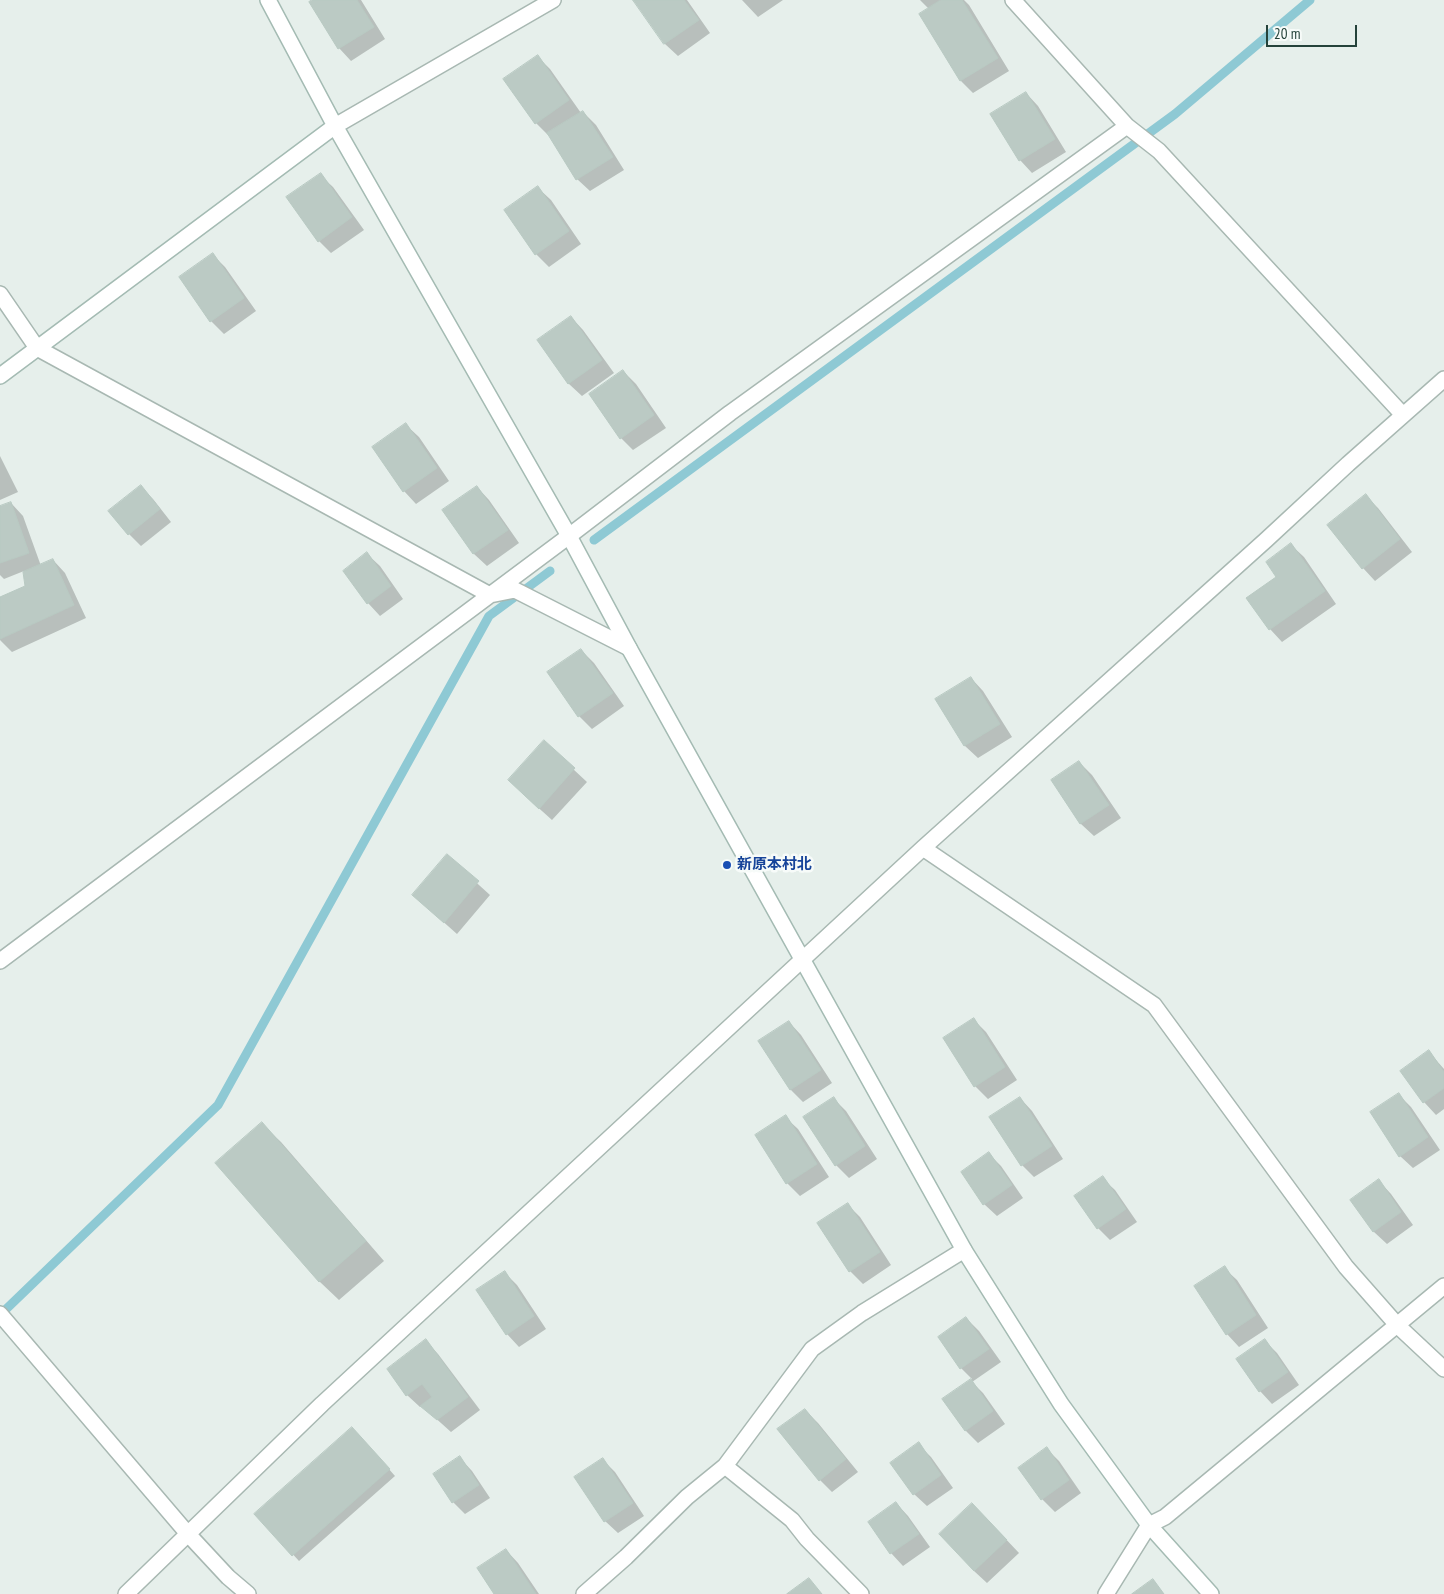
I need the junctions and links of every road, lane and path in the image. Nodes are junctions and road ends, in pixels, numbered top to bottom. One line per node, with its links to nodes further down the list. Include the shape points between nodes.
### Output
1 (268, 0): 4 (street)
2 (553, 0): 4 (street)
3 (1013, 0): 5 (street)
4 (335, 126): 7 (street); 11 (street)
5 (1128, 127): 10 (street, via 1159,151); 11 (street, via 730,413)
6 (0, 294): 7 (street)
7 (37, 348): 8 (street); 12 (street)
8 (0, 376)
9 (1444, 379): 10 (street)
10 (1403, 415): 14 (street)
11 (569, 536): 12 (street); 13 (street)
12 (490, 595): 13 (street, via 515,590); 16 (street)
13 (629, 648): 15 (street)
14 (924, 848): 15 (street); 20 (street, via 1154,1005 1346,1267)
15 (803, 960): 17 (street); 24 (street, via 322,1404)
16 (0, 961)
17 (964, 1250): 22 (street, via 862,1313 812,1349); 23 (street, via 1061,1404)
18 (1444, 1286): 20 (street)
19 (0, 1314): 24 (street)
20 (1398, 1326): 21 (street); 23 (street, via 1165,1517)
21 (1444, 1369)
22 (725, 1466): 27 (street, via 686,1497); 28 (street, via 792,1520)
23 (1149, 1525): 29 (street); 30 (street)
24 (188, 1534): 25 (street); 26 (street)
25 (126, 1594)
26 (248, 1594)
27 (584, 1594)
28 (861, 1594)
29 (1106, 1594)
30 (1211, 1594)

